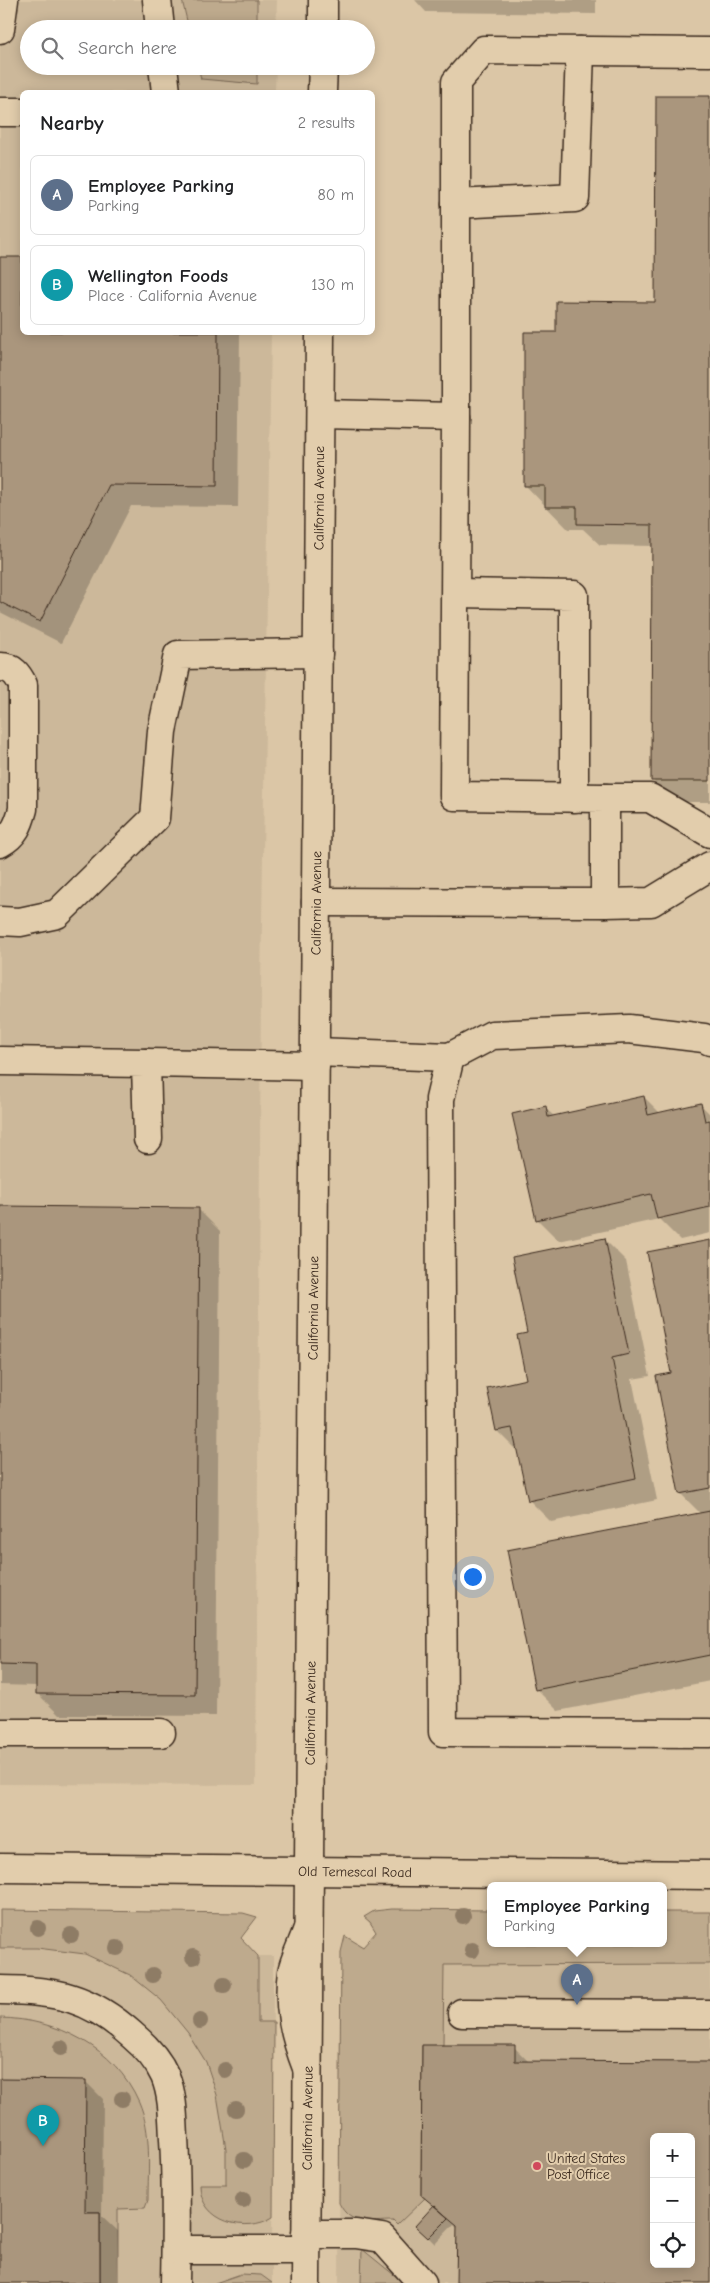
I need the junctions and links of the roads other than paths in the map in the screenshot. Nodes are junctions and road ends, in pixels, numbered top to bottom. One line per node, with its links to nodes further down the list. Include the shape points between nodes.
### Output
1 (4, 0): 6 (main road)
2 (157, 0): 4 (main road)
3 (323, 0): 5 (main road)
4 (159, 20)
5 (323, 20)
6 (0, 29)
7 (580, 51): 8 (main road); 15 (main road, via 484,50 456,82); 15 (main road, via 575,198)
8 (710, 52)
9 (165, 75): 11 (main road)
10 (323, 75): 12 (main road)
11 (166, 90)
12 (322, 90)
13 (0, 112): 14 (main road)
14 (20, 112)
15 (456, 204): 18 (main road)
16 (320, 335): 17 (main road, California Avenue)
17 (320, 414): 18 (main road); 20 (main road, California Avenue)
18 (456, 416): 19 (main road)
19 (456, 593): 22 (main road, via 574,595); 22 (main road, via 454,796)
20 (318, 653): 27 (main road, California Avenue); 29 (main road, via 178,655 162,731 155,818 58,914 20,922)
21 (0, 667): 25 (main road, via 17,674 23,686 23,809 18,828)
22 (574, 798): 23 (main road)
23 (604, 798): 24 (main road, via 650,798); 28 (main road)
24 (710, 833)
25 (0, 843)
26 (710, 866): 28 (main road, via 651,902)
27 (316, 902): 28 (main road); 32 (main road, California Avenue)
28 (605, 903)
29 (0, 922)
30 (710, 1042): 31 (main road, via 704,1038 629,1029 492,1034)
31 (450, 1057): 32 (main road); 38 (main road, via 440,1098 443,1732)
32 (315, 1059): 34 (main road); 40 (main road, California Avenue)
33 (0, 1061): 34 (main road)
34 (146, 1063): 35 (main road)
35 (148, 1139)
36 (0, 1733): 37 (main road)
37 (161, 1733)
38 (710, 1733)
39 (0, 1868): 40 (main road, Old Temescal Road)
40 (309, 1871): 41 (main road, Old Temescal Road); 45 (main road, California Avenue)
41 (710, 1875)
42 (0, 1990): 46 (main road, via 35,1990 68,1996 116,2020 146,2047 165,2076 173,2108)
43 (462, 2013): 44 (main road)
44 (710, 2014)
45 (306, 2242): 46 (main road); 48 (main road, California Avenue); 49 (main road, via 356,2234 382,2238)
46 (176, 2250): 47 (main road)
47 (176, 2283)
48 (306, 2283)
49 (422, 2283)

